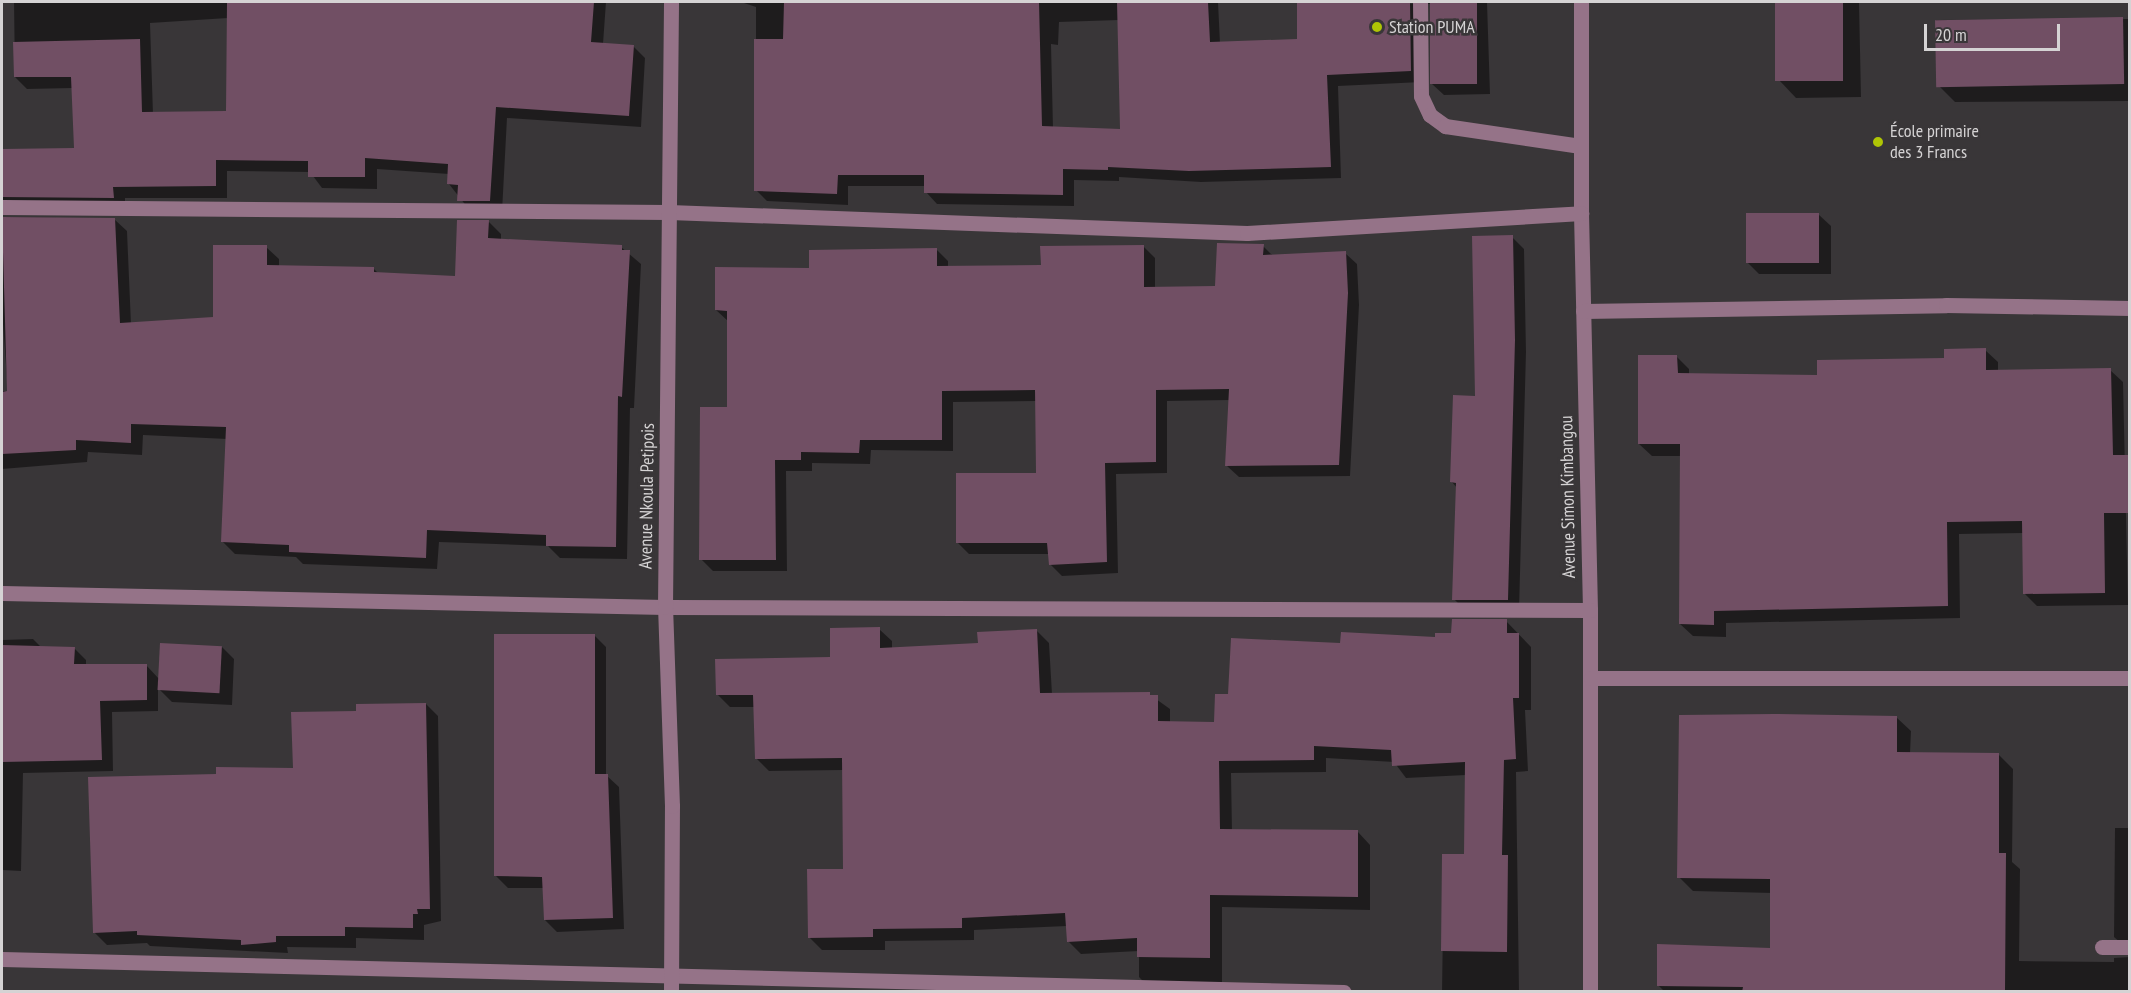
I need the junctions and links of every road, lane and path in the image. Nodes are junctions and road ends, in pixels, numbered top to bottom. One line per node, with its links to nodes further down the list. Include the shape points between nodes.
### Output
1 (671, 2): 6 (street, Avenue Nkoula Petipois)
2 (1420, 2): 4 (street, via 1421,96 1430,115 1445,126)
3 (1581, 2): 4 (street, Avenue Simon Kimbangou)
4 (1581, 146): 7 (street, Avenue Simon Kimbangou)
5 (2, 207): 6 (street)
6 (669, 212): 7 (street, via 1247,233); 11 (street, Avenue Nkoula Petipois)
7 (1581, 213): 9 (street, Avenue Simon Kimbangou)
8 (2130, 308): 9 (street, via 1946,305)
9 (1583, 311): 12 (street, Avenue Simon Kimbangou)
10 (2, 593): 11 (street)
11 (665, 607): 12 (street); 18 (street, Avenue Nkoula Petipois, via 672,806)
12 (1590, 610): 13 (street, Avenue Simon Kimbangou)
13 (1591, 678): 14 (street); 21 (street, Avenue Simon Kimbangou)
14 (2130, 678)
15 (2130, 946): 16 (street)
16 (2102, 947)
17 (2, 958): 18 (street)
18 (672, 973): 19 (street, Avenue Nkoula Petipois); 20 (street)
19 (671, 992)
20 (1344, 992)
21 (1590, 992)

